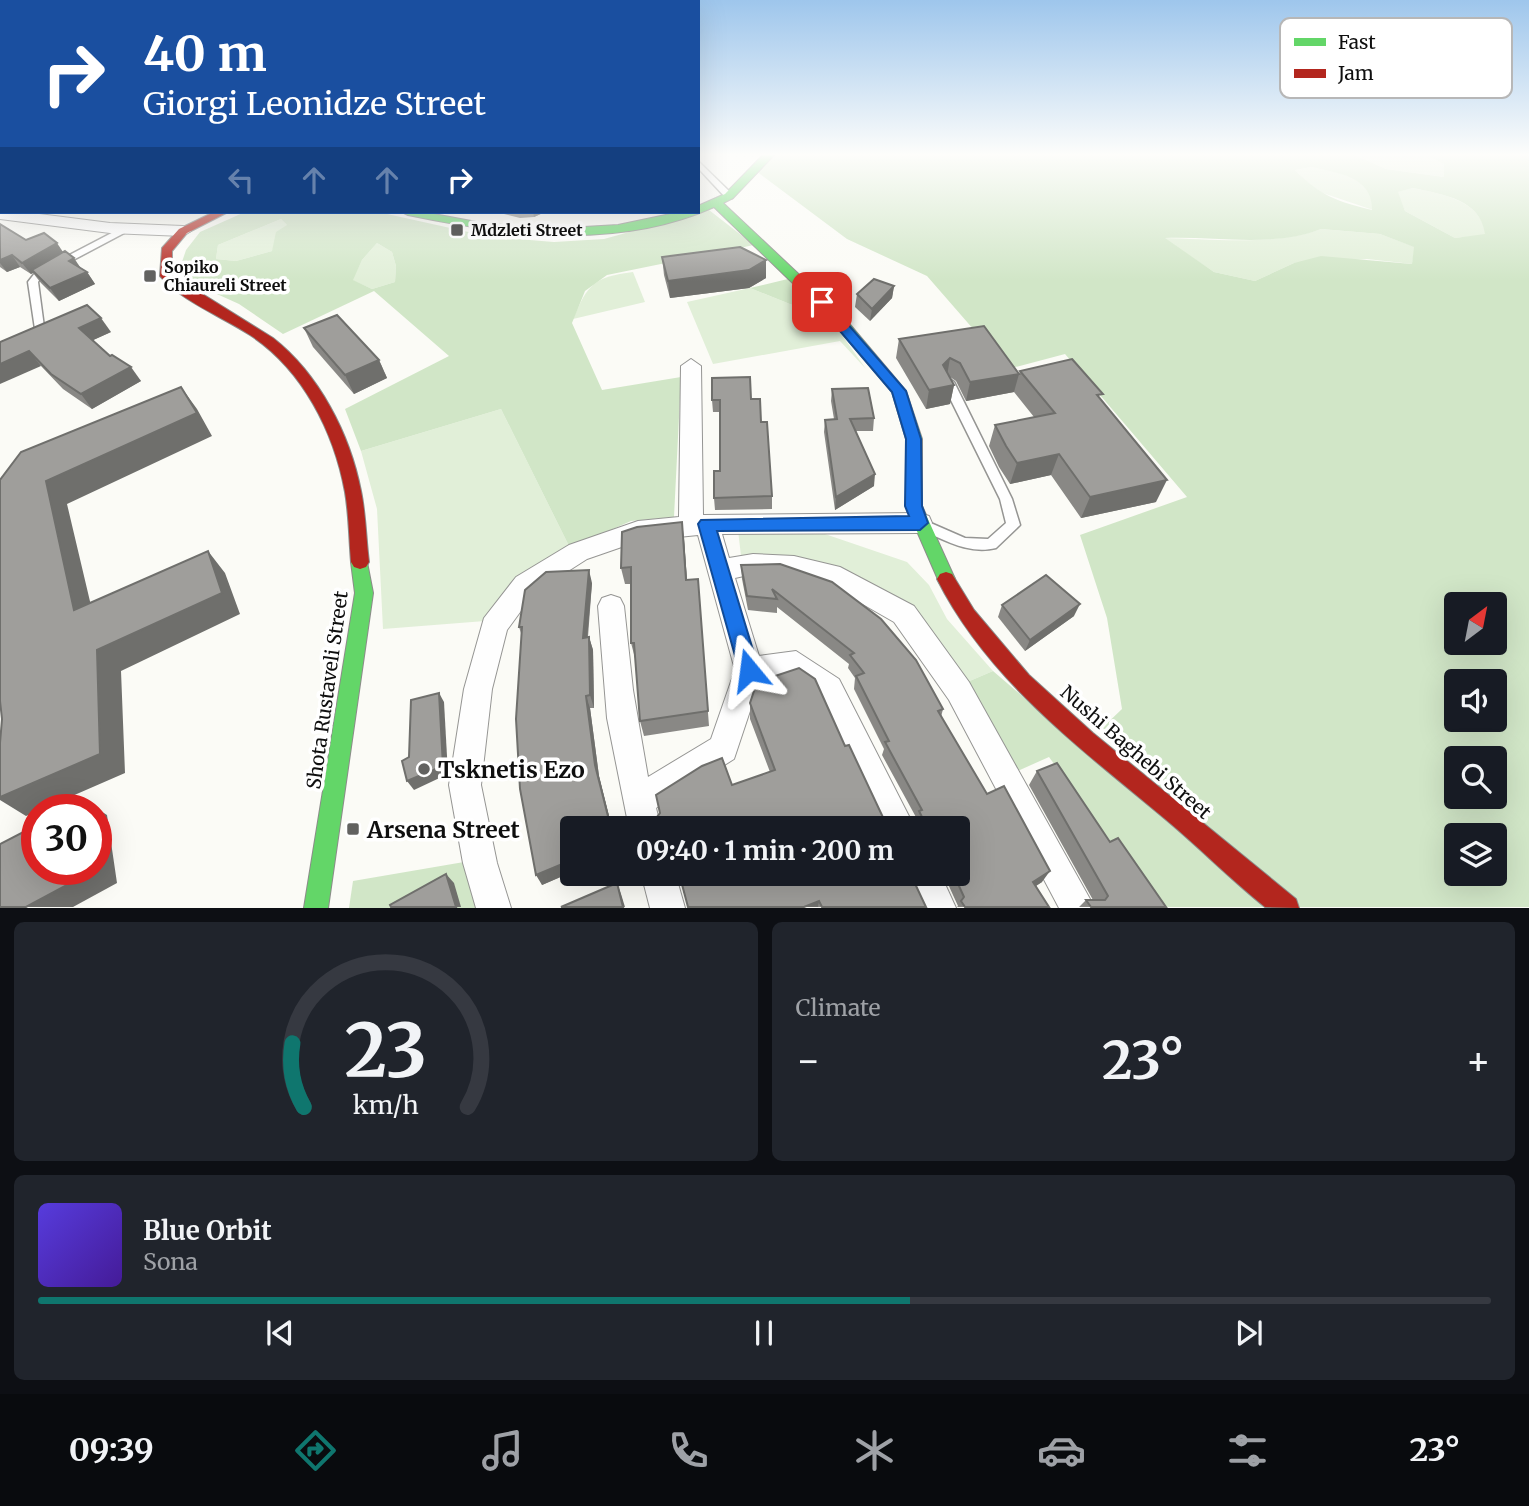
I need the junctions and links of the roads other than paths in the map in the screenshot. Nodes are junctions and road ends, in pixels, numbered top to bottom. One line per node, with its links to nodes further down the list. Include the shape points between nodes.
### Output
1 (721, 196): 3 (lane)
2 (727, 196): 3 (main road)
3 (723, 200): 4 (main road); 14 (main road, Nushi Baghebi Street, via 836,317 899,391 914,439 914,506)
4 (700, 208)
5 (0, 214): 9 (street)
6 (218, 214): 10 (main road)
7 (419, 214): 8 (main road, via 526,234 624,232)
8 (685, 214)
9 (125, 229): 10 (street); 11 (lane, via 38,275 33,282)
10 (183, 232): 23 (main road, Shota Rustaveli Street, via 166,251 166,276 283,353 322,406 351,482 364,593)
11 (39, 327)
12 (691, 366): 15 (street)
13 (947, 382): 14 (lane, via 1006,499 1013,525 992,544 964,542)
14 (920, 523): 15 (street); 28 (main road, Nushi Baghebi Street, via 956,599 1010,668 1096,751)
15 (699, 525): 16 (street); 24 (street, via 638,531 578,552 525,585 494,626 478,689 465,785)
16 (720, 570): 18 (street); 27 (street, via 753,564 794,566 840,578 904,614 959,691)
17 (611, 606): 19 (street, via 615,669)
18 (749, 670): 19 (street, via 723,749); 20 (street, via 796,664 829,688)
19 (641, 814)
20 (893, 816)
21 (662, 886): 25 (street)
22 (928, 886): 26 (street)
23 (316, 908)
24 (494, 908)
25 (668, 908)
26 (939, 908)
27 (1077, 908)
28 (1287, 908)

